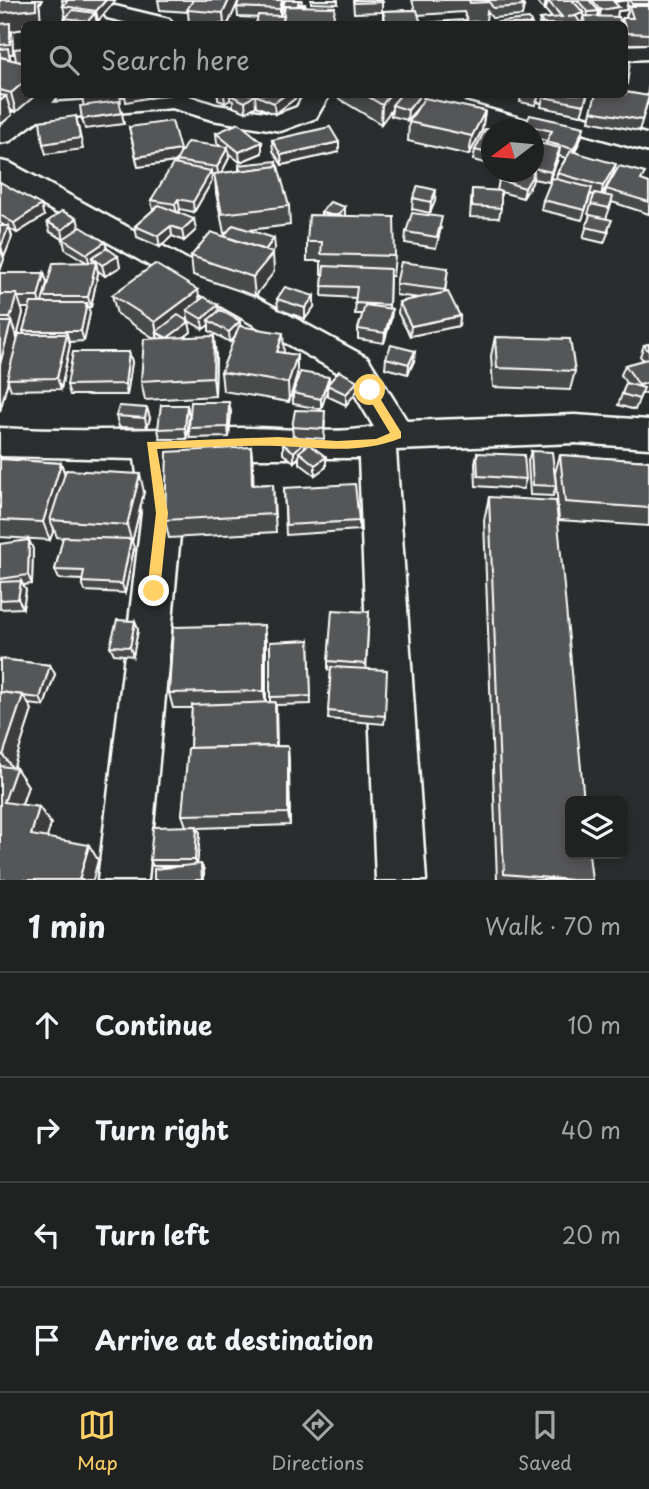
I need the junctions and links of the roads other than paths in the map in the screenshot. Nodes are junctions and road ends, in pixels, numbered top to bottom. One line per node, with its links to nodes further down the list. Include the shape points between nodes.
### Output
1 (117, 13): 2 (street)
2 (149, 21)
3 (649, 52): 4 (street)
4 (628, 53)
5 (315, 98): 7 (street, via 307,112 281,123 212,112 174,100 81,110)
6 (489, 98): 9 (street)
7 (39, 103): 8 (street)
8 (0, 135)
9 (649, 145)
10 (0, 170): 12 (street, via 356,367)
11 (649, 434): 12 (street, via 575,429)
12 (387, 439): 14 (street, via 337,446 278,442); 16 (street)
13 (0, 442): 14 (street)
14 (151, 445): 15 (street, via 162,513)
15 (123, 880)
16 (401, 880)

